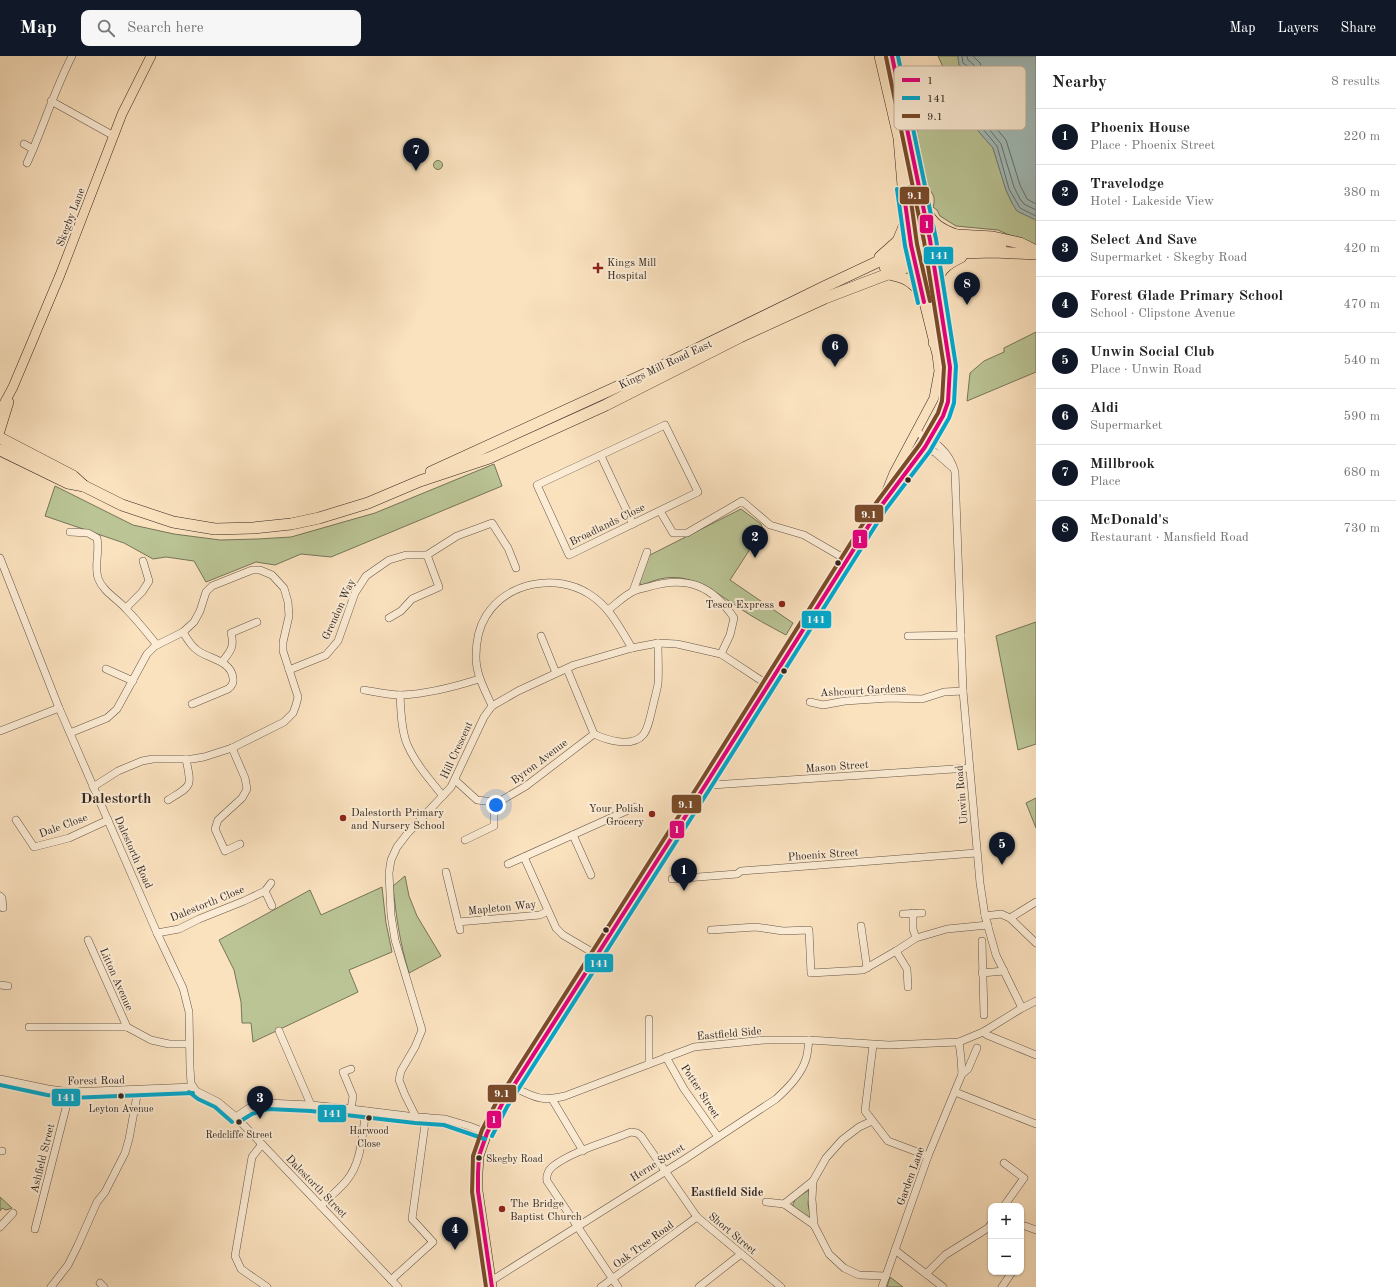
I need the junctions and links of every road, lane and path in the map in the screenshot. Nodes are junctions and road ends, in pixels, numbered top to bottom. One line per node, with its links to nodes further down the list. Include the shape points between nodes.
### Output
1 (72, 56): 6 (street)
2 (151, 56): 10 (main road, Skegby Lane)
3 (880, 56): 7 (highway)
4 (892, 56): 5 (highway)
5 (894, 66)
6 (51, 101): 10 (street); 12 (street, via 42,131)
7 (894, 116)
8 (897, 130): 16 (highway)
9 (907, 130): 13 (highway)
10 (114, 136): 28 (main road, Skegby Lane)
11 (24, 144): 12 (street)
12 (33, 149): 14 (street)
13 (913, 160): 15 (highway); 19 (highway, via 911,185)
14 (27, 163)
15 (923, 208): 17 (highway, via 937,226); 19 (main road)
16 (906, 221): 19 (highway); 22 (highway, via 898,241)
17 (956, 235): 18 (highway, via 993,237 1020,243); 19 (highway)
18 (1036, 252): 21 (highway)
19 (922, 253): 20 (highway); 21 (highway, via 951,246 982,244 997,245); 22 (highway, Kings Mill Road East, via 894,254); 23 (highway, Kings Mill Road East); 24 (main road); 25 (highway, via 844,284); 26 (main road); 27 (highway, via 936,322)
20 (969, 253): 21 (highway); 24 (highway, via 947,264)
21 (1016, 253)
22 (870, 266): 25 (highway, Kings Mill Road East)
23 (889, 274): 26 (highway, via 910,280); 37 (highway, Kings Mill Road East, via 825,298 606,405 489,458)
24 (936, 281): 32 (main road, via 950,367 948,402)
25 (824, 287): 37 (highway, Kings Mill Road East, via 654,370 433,470)
26 (921, 292): 27 (main road)
27 (934, 343): 33 (main road, via 939,370 936,389)
28 (13, 387): 29 (main road, Skegby Lane); 30 (main road, Skegby Lane)
29 (0, 411)
30 (0, 430)
31 (0, 438): 38 (highway, Kings Mill Road East, via 73,476)
32 (930, 439): 33 (main road); 33 (street, Unwin Road); 36 (street, Unwin Road, via 942,447)
33 (918, 441): 36 (street); 39 (main road); 39 (main road, via 889,483)
34 (0, 450): 38 (highway, Kings Mill Road East, via 68,483)
35 (601, 456): 40 (street, Broadlands Close, via 665,425 698,492); 41 (street); 41 (street, Broadlands Close, via 537,485 569,555)
36 (954, 468): 55 (street, Unwin Road)
37 (420, 481): 38 (highway, Kings Mill Road East, via 368,503 319,518 291,524 238,529 215,529 173,522 122,505)
38 (84, 486)
39 (881, 506): 46 (main road)
40 (660, 511): 41 (street, Broadlands Close); 46 (street, via 673,533 688,533 742,502 770,525 804,535)
41 (633, 524)
42 (70, 532): 50 (street, via 88,533 97,538 98,578 104,588)
43 (647, 552): 49 (street)
44 (427, 555): 48 (street, via 457,536 492,523 508,548); 52 (street, via 439,588 412,599 401,611); 65 (street, Grendon Way, via 406,555 389,560 366,576 355,593 335,646 326,655)
45 (0, 558): 76 (street, Dalestorth Road)
46 (846, 560): 69 (main road)
47 (143, 561): 50 (street, via 149,581)
48 (516, 568)
49 (633, 591): 51 (street); 61 (street, via 662,583 683,581 708,592 724,604 734,618 730,635)
50 (126, 608): 59 (street)
51 (608, 610): 60 (street); 67 (street, via 588,594 572,586 550,582 530,584 511,593 497,603 486,616 478,635 476,658)
52 (389, 618)
53 (257, 622): 62 (street, via 232,633 232,649)
54 (183, 632): 59 (street); 62 (street, via 197,651); 65 (street, via 194,622 206,592 212,586 252,570 260,570 272,575 284,588 289,616 283,651)
55 (961, 635): 57 (street); 71 (street, Unwin Road)
56 (541, 636): 66 (street)
57 (908, 636)
58 (658, 643): 60 (street, Hill Crescent); 61 (street, Hill Crescent, via 678,644); 79 (street, via 658,683 647,727 642,736 622,742)
59 (158, 645): 68 (street, via 147,654)
60 (632, 648): 63 (street, Hill Crescent)
61 (721, 654): 69 (street, Hill Crescent)
62 (222, 662): 74 (street, via 232,674 234,680 231,687)
63 (567, 668): 66 (street, Hill Crescent); 79 (street)
64 (106, 669): 68 (street)
65 (289, 670): 80 (street, via 298,697 292,713 284,722)
66 (556, 673): 75 (street, Hill Crescent)
67 (479, 679): 72 (street, via 447,689); 75 (street)
68 (132, 681): 78 (street, via 117,709 107,718)
69 (768, 684): 84 (main road)
70 (364, 690): 72 (street)
71 (964, 691): 73 (street, Ashcourt Gardens, via 944,692 922,699 853,700 823,705); 82 (street, Unwin Road)
72 (400, 695): 86 (street, via 401,720 407,744 423,771)
73 (810, 702)
74 (192, 704)
75 (492, 706): 83 (street, Hill Crescent, via 484,717)
76 (59, 708): 77 (street); 78 (street, Dalestorth Road)
77 (0, 731)
78 (70, 733): 85 (street, Dalestorth Road)
79 (594, 734): 88 (street, Byron Avenue, via 526,786)
80 (232, 748): 81 (street, via 204,757); 94 (street, via 247,789 242,798 218,820 215,829 225,851)
81 (186, 759): 85 (street, via 142,761 118,771); 87 (street, via 190,783 185,790)
82 (969, 768): 84 (street, Mason Street); 95 (street, Unwin Road)
83 (455, 780): 86 (street, Hill Crescent); 88 (street, via 477,800)
84 (706, 784): 124 (main road)
85 (93, 787): 91 (street, Dalestorth Road)
86 (443, 796): 160 (street, Hill Crescent, via 397,847 389,873 395,940 422,1030 399,1080)
87 (168, 800)
88 (494, 802): 93 (street, via 494,826)
89 (635, 807): 92 (street)
90 (16, 820): 91 (street, Dale Close, via 34,847 69,838)
91 (108, 820): 118 (street, Dalestorth Road)
92 (573, 835): 96 (street); 99 (street)
93 (465, 840)
94 (240, 844)
95 (976, 853): 100 (street, Phoenix Street, via 741,871 737,874); 111 (street, Unwin Road)
96 (524, 857): 97 (street); 107 (street)
97 (508, 864)
98 (446, 872): 113 (street, Mapleton Way)
99 (591, 875)
100 (672, 879)
101 (271, 883): 102 (street, Dalestorth Close)
102 (265, 891): 105 (street); 118 (street, Dalestorth Close, via 179,929)
103 (0, 896): 106 (street)
104 (1036, 902): 112 (street)
105 (272, 906)
106 (3, 908)
107 (548, 911): 113 (street, Mapleton Way, via 540,915); 124 (street, via 556,928 563,935)
108 (913, 913): 109 (street); 110 (street); 119 (street)
109 (922, 913)
110 (903, 914)
111 (985, 916): 112 (street, via 1001,914); 114 (street, Unwin Road)
112 (1010, 918): 122 (street)
113 (458, 922): 116 (street, Mapleton Way)
114 (988, 925): 119 (street, via 947,928); 126 (street, Unwin Road)
115 (861, 926): 125 (street)
116 (460, 930)
117 (711, 930): 125 (street, via 756,927 783,931 809,930 811,973)
118 (157, 933): 141 (street, Dalestorth Road, via 183,988 189,1012)
119 (916, 938): 123 (street)
120 (88, 940): 136 (street, Litton Avenue)
121 (982, 941): 127 (street)
122 (1036, 943)
123 (896, 952): 125 (street); 130 (street, via 908,969)
124 (597, 955): 151 (main road)
125 (866, 968)
126 (1004, 971): 127 (street); 132 (street, Unwin Road)
127 (982, 973): 133 (street)
128 (0, 985): 129 (street)
129 (8, 986)
130 (908, 987)
131 (1036, 1002): 132 (street)
132 (1022, 1008): 138 (street)
133 (984, 1015)
134 (649, 1019): 146 (street)
135 (29, 1027): 136 (street)
136 (127, 1028): 141 (street, via 151,1040 169,1044)
137 (279, 1031): 156 (street)
138 (983, 1032): 140 (street); 144 (street)
139 (809, 1040): 142 (street, Eastfield Side); 145 (street, Eastfield Side, via 765,1040 694,1047); 165 (street, Herne Street, via 806,1060 790,1086 776,1099)
140 (959, 1042): 142 (street, Eastfield Side); 148 (street, Garden Lane)
141 (190, 1044): 150 (street, Dalestorth Road)
142 (872, 1045): 162 (street, via 865,1111)
143 (977, 1048): 148 (street, Garden Lane, via 968,1069)
144 (1036, 1055)
145 (666, 1057): 146 (street, Eastfield Side); 165 (street, Potter Street, via 684,1089)
146 (649, 1064): 155 (street, Eastfield Side)
147 (351, 1069): 157 (street, via 343,1072 353,1096)
148 (962, 1074): 154 (street, Garden Lane)
149 (0, 1079): 153 (street, Forest Road)
150 (193, 1087): 152 (street, Forest Road); 159 (street, Dalestorth Street, via 218,1102)
151 (513, 1087): 155 (street, Eastfield Side, via 539,1099); 164 (main road)
152 (138, 1090): 153 (street, Forest Road); 193 (street, via 125,1153 97,1202 68,1264)
153 (70, 1092): 183 (street, Ashfield Street)
154 (956, 1092): 163 (street); 168 (street, Garden Lane)
155 (552, 1099): 167 (street)
156 (311, 1105): 157 (street); 159 (street, via 267,1103 249,1108)
157 (351, 1109): 158 (street)
158 (366, 1111): 160 (street); 175 (street, via 354,1170)
159 (236, 1117): 166 (street, Dalestorth Street)
160 (416, 1117): 161 (street)
161 (426, 1117): 164 (street, via 445,1119); 191 (street, via 412,1219 433,1242)
162 (872, 1121): 168 (street, via 888,1142); 171 (street, via 842,1140 826,1158)
163 (1036, 1124)
164 (487, 1133): 192 (main road, via 479,1156 478,1191)
165 (718, 1136): 170 (street, Herne Street)
166 (262, 1144): 175 (street, Dalestorth Street); 194 (street, via 252,1157 235,1256 241,1269)
167 (584, 1151): 170 (street, Short Street, via 631,1132 637,1133); 181 (street, via 552,1167 546,1175 547,1181)
168 (928, 1156): 185 (street, Garden Lane)
169 (1004, 1163): 173 (street, via 1024,1178)
170 (666, 1170): 177 (street, Short Street); 181 (street, Herne Street)
171 (813, 1181): 174 (street); 178 (street)
172 (766, 1202): 174 (street)
173 (1006, 1203)
174 (784, 1204): 178 (street)
175 (321, 1206): 191 (street, Dalestorth Street)
176 (13, 1213): 180 (street)
177 (697, 1217): 186 (street, Short Street); 190 (street, Oak Tree Road)
178 (814, 1225): 189 (street, via 829,1254 844,1268 858,1275)
179 (1025, 1226): 184 (street)
180 (0, 1227)
181 (576, 1227): 190 (street); 192 (street, Herne Street)
182 (988, 1228): 187 (street, via 945,1255)
183 (35, 1229)
184 (1036, 1230)
185 (895, 1250): 187 (street); 189 (street, Garden Lane)
186 (741, 1254): 198 (street); 199 (street, Short Street)
187 (926, 1274): 201 (street)
188 (1010, 1275): 202 (street)
189 (886, 1276): 200 (street, Garden Lane)
190 (612, 1279): 196 (street, Oak Tree Road); 197 (street)
191 (391, 1280): 195 (street, Dalestorth Street)
192 (492, 1284)
193 (51, 1287)
194 (267, 1287)
195 (398, 1287)
196 (601, 1287)
197 (618, 1287)
198 (700, 1287)
199 (781, 1287)
200 (882, 1287)
201 (943, 1287)
202 (1002, 1287)

